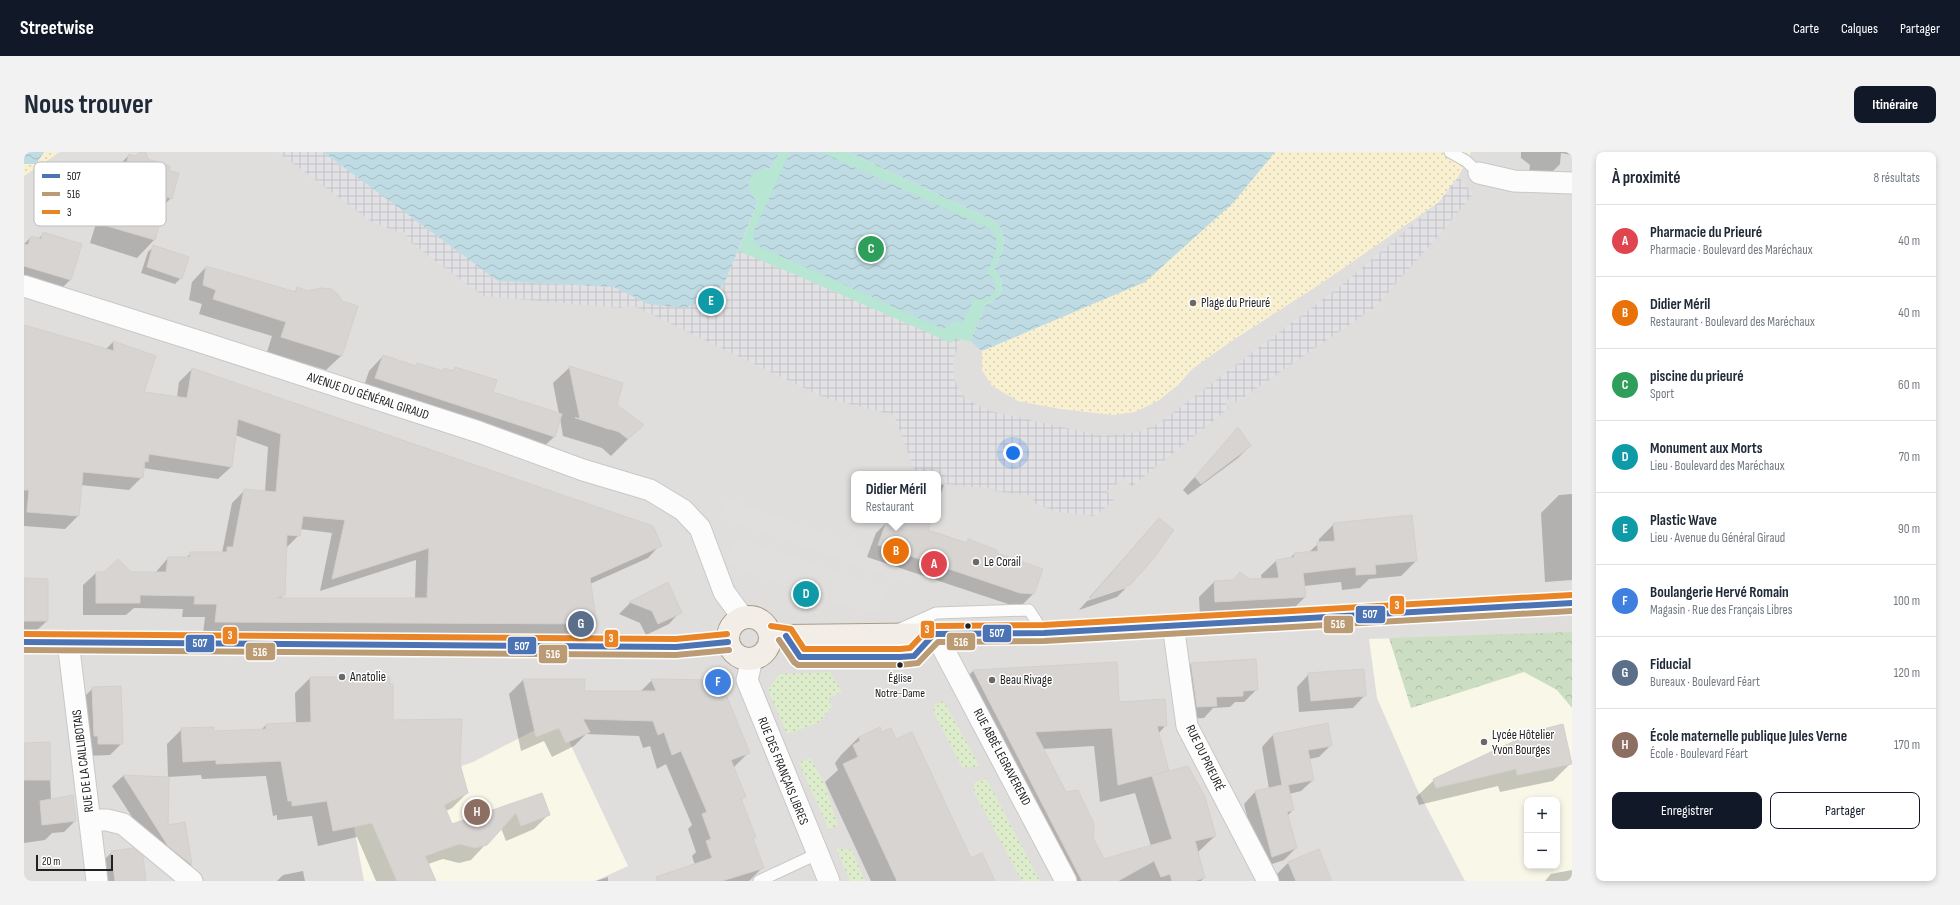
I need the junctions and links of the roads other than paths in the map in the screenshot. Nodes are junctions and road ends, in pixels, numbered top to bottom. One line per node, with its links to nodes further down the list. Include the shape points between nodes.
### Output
1 (1450, 152): 2 (lane, via 1466,161)
2 (1479, 174): 3 (street, via 1514,181)
3 (1572, 183)
4 (24, 286): 6 (street, AVENUE DU GÉNÉRAL GIRAUD, via 479,432 583,470 650,490 683,510 700,528 724,592)
5 (1572, 603): 7 (main road)
6 (743, 618): 11 (main road, via 756,618); 14 (main road, via 733,624)
7 (1173, 625): 8 (main road); 18 (street, RUE DU PRIEURÉ, via 1187,726)
8 (1044, 633): 9 (lane, via 1029,610 936,613); 10 (main road)
9 (890, 634): 10 (main road); 11 (main road)
10 (935, 634): 11 (lane, via 914,656 900,657 800,657); 23 (street, RUE ABBÉ LEGRAVEREND)
11 (778, 635): 15 (main road, via 764,653)
12 (24, 642): 13 (main road)
13 (68, 642): 14 (main road, via 668,647); 16 (street, RUE DE LA CAILLIBOTAIS)
14 (728, 642): 15 (main road, via 734,653 745,659)
15 (752, 659): 17 (street, RUE DES FRANÇAIS LIBRES, via 747,680)
16 (90, 820): 19 (street, RUE DE LA CAILLIBOTAIS); 20 (street, via 107,820 123,824)
17 (817, 854): 21 (lane); 22 (street, RUE DES FRANÇAIS LIBRES)
18 (1264, 880)
19 (97, 881)
20 (192, 881)
21 (759, 881)
22 (829, 881)
23 (1066, 881)

